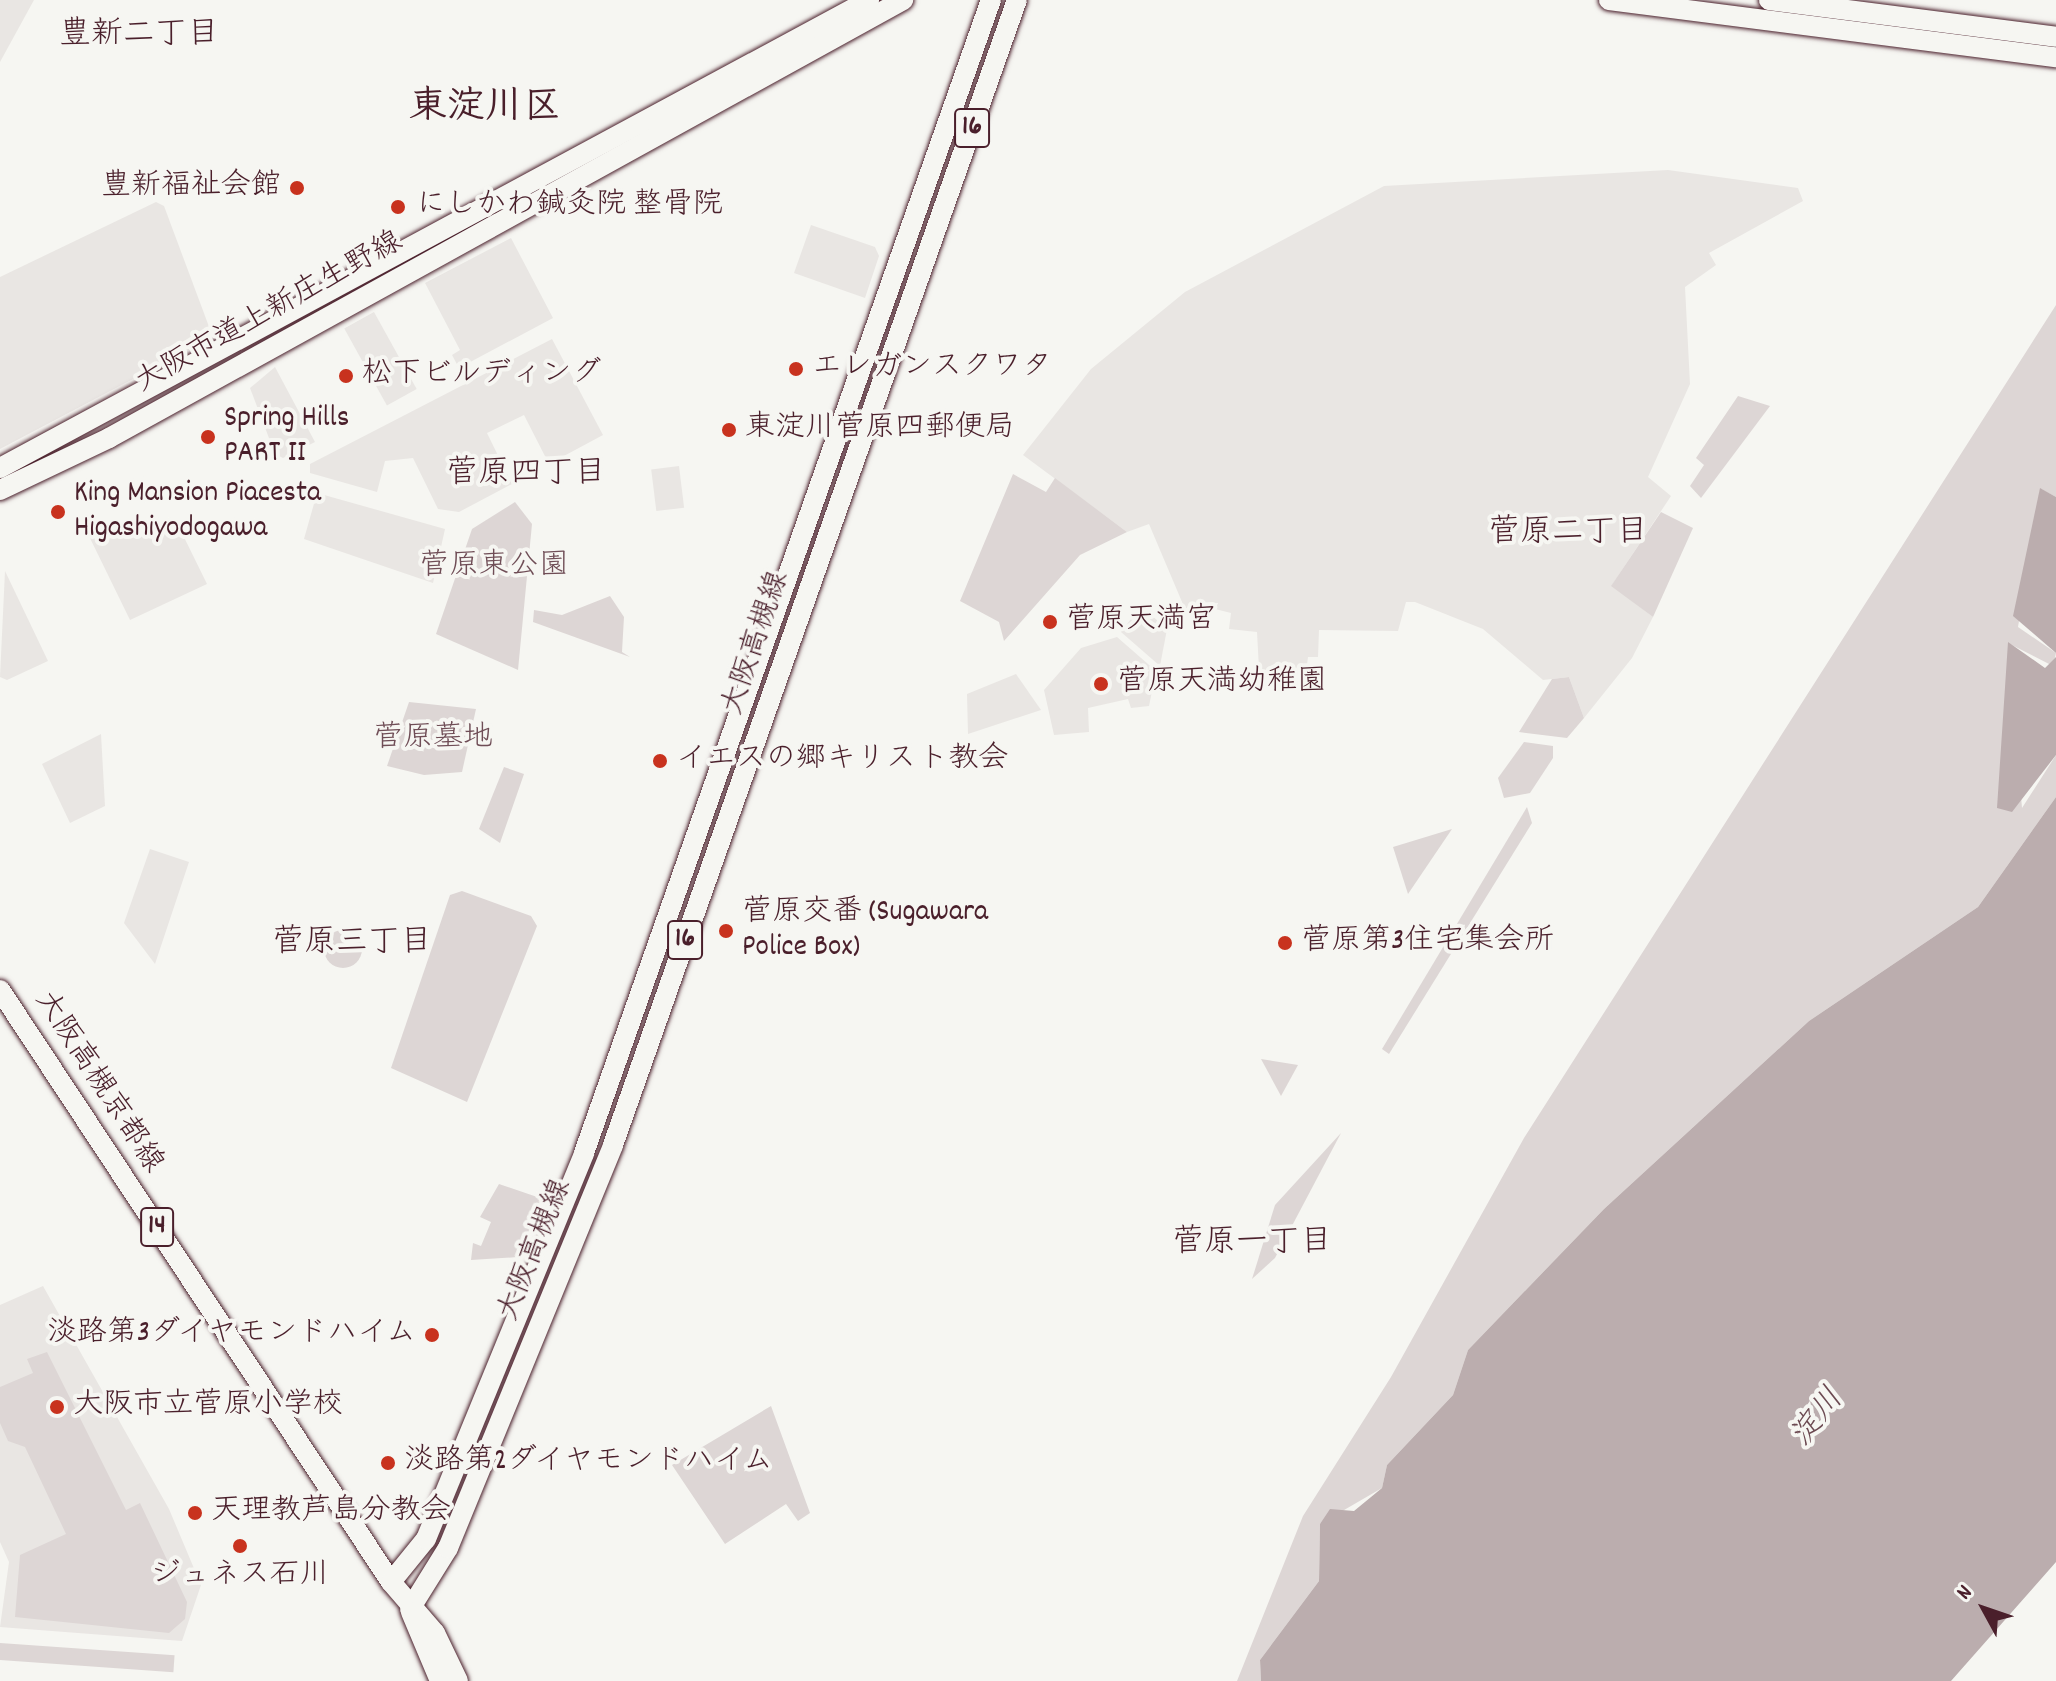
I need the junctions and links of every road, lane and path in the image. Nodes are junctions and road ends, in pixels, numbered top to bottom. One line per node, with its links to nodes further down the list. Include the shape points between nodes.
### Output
1 (869, 0): 9 (main road, 大阪市道上新庄生野線)
2 (903, 0): 10 (main road, 大阪市道上新庄生野線, via 109,438)
3 (991, 0): 12 (main road, 大阪高槻線 / 16, via 584,1153 426,1539)
4 (1017, 0): 13 (main road, 大阪高槻線 / 16, via 613,1145 448,1548)
5 (1609, 0): 8 (main road)
6 (1769, 0): 7 (main road)
7 (2056, 37)
8 (2056, 57)
9 (0, 468)
10 (0, 490)
11 (0, 990): 12 (main road, 大阪高槻京都線 / 14)
12 (391, 1582): 13 (main road, 大阪高槻京都線 / 14)
13 (410, 1609): 14 (main road, 大阪高槻京都線 / 14); 15 (main road, 大阪高槻京都線 / 14, via 435,1633)
14 (440, 1681)
15 (458, 1681)

